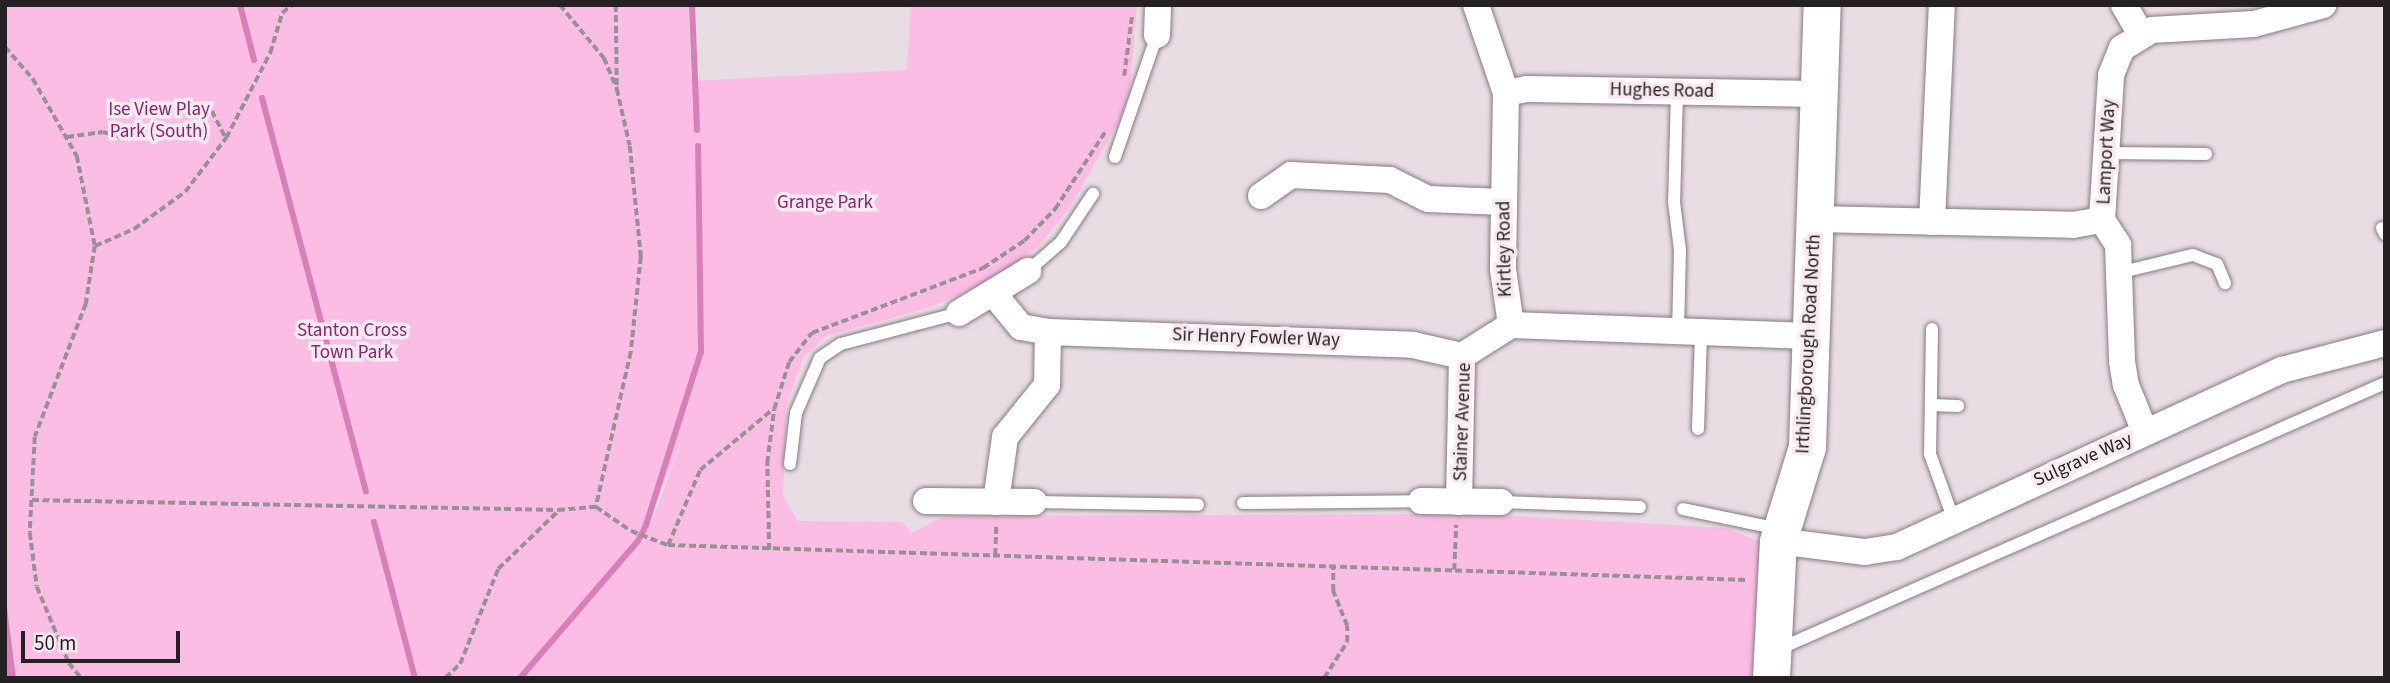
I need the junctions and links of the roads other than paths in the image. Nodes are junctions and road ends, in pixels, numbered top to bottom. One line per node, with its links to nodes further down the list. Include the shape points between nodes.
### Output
1 (1157, 5): 8 (street)
2 (1476, 5): 10 (street, Kirtley Road)
3 (1822, 5): 11 (main road, Irthlingborough Road North)
4 (1942, 5): 20 (street)
5 (2124, 5): 7 (street)
6 (2313, 7): 7 (street, via 2254,24)
7 (2141, 34): 12 (street, Lamport Way, via 2122,48 2111,75)
8 (1157, 35): 14 (lane)
9 (1677, 91): 10 (street, Hughes Road, via 1527,89); 11 (street, Hughes Road); 29 (lane, via 1674,202)
10 (1506, 93): 17 (street, Kirtley Road)
11 (1819, 94): 18 (main road, Irthlingborough Road North)
12 (2107, 153): 13 (lane); 19 (street, Lamport Way)
13 (2206, 155)
14 (1115, 157)
15 (1093, 194): 21 (lane, via 1061,242)
16 (1261, 196): 17 (street, via 1291,175 1390,180 1428,199)
17 (1504, 202): 26 (street, Kirtley Road, via 1505,302)
18 (1815, 219): 20 (street, Lamport Way); 30 (main road, Irthlingborough Road North)
19 (2102, 220): 20 (street, Lamport Way, via 2073,225); 22 (street, via 2118,245)
20 (1932, 222)
21 (1028, 271): 24 (street)
22 (2122, 272): 23 (lane, via 2193,255 2217,264); 37 (street, via 2122,361 2126,386)
23 (2225, 284)
24 (993, 293): 25 (street); 28 (street, Sir Henry Fowler Way, via 1021,327)
25 (959, 313): 38 (lane, via 841,344 820,358 796,413)
26 (1511, 324): 29 (street, Kirtley Road); 32 (street, Stainer Avenue)
27 (1932, 330): 34 (lane)
28 (1048, 332): 32 (street, Sir Henry Fowler Way, via 1413,345); 41 (street, via 1047,386 1005,437)
29 (1689, 333): 30 (street, Kirtley Road); 36 (lane)
30 (1809, 336): 50 (main road, Irthlingborough Road North, via 1807,447)
31 (2385, 343): 37 (street, Sulgrave Way, via 2283,370)
32 (1462, 356): 43 (street, Stainer Avenue)
33 (2385, 383): 51 (lane, via 1790,645)
34 (1931, 405): 35 (lane); 49 (lane, via 1930,454)
35 (1958, 406)
36 (1698, 429)
37 (2145, 432): 49 (street, Sulgrave Way)
38 (790, 464)
39 (926, 501): 41 (street)
40 (1421, 501): 43 (street, Stainer Avenue); 45 (lane)
41 (996, 502): 42 (street)
42 (1034, 502): 46 (lane)
43 (1458, 502): 44 (street, Stainer Avenue)
44 (1501, 502): 47 (lane)
45 (1243, 503)
46 (1198, 505)
47 (1640, 507)
48 (1683, 509): 50 (lane)
49 (1953, 518): 50 (street, Sulgrave Way, via 1897,547 1875,550)
50 (1779, 535): 51 (main road, Irthlingborough Road North)
51 (1772, 662)

